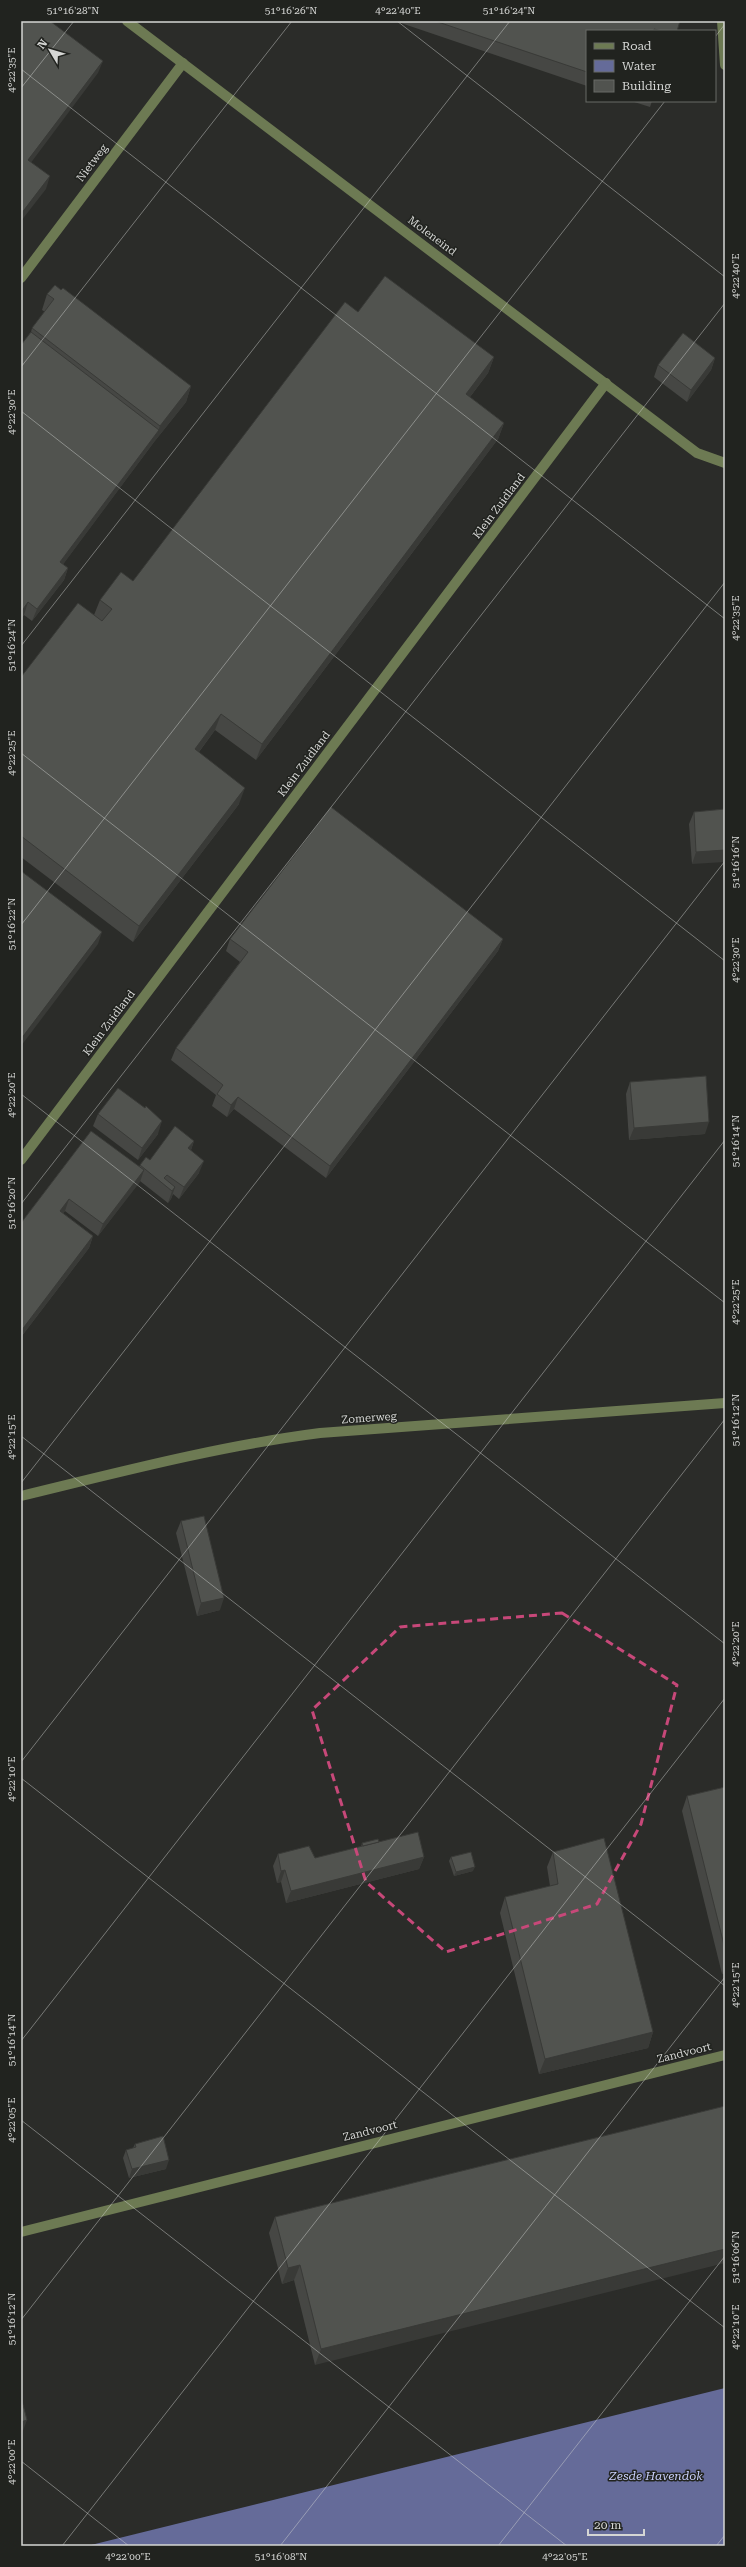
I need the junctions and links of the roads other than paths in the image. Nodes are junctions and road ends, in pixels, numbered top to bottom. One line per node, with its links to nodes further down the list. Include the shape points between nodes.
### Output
1 (128, 21): 3 (street, Moleneind)
2 (722, 21): 4 (street)
3 (183, 63): 5 (street, Nietweg); 6 (street, Moleneind)
4 (725, 65)
5 (21, 278)
6 (606, 383): 7 (street, Moleneind, via 697,453); 8 (street, Klein Zuidland)
7 (725, 463)
8 (21, 1160)
9 (725, 1403): 10 (street, Zomerweg, via 320,1433 209,1451)
10 (21, 1496)
11 (725, 2055): 12 (street, Zandvoort)
12 (21, 2232)

